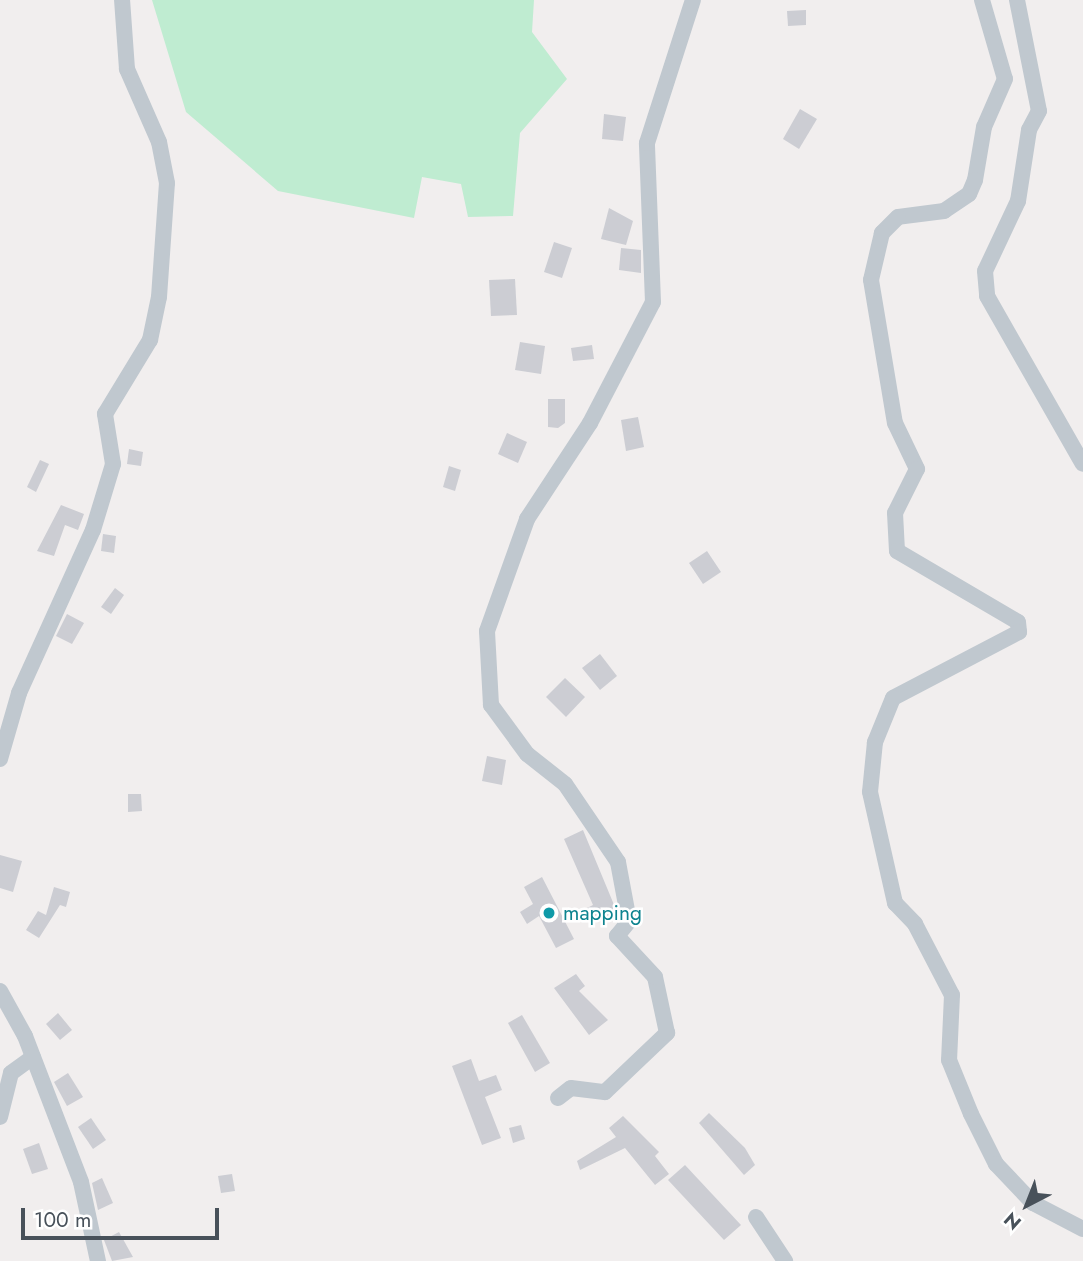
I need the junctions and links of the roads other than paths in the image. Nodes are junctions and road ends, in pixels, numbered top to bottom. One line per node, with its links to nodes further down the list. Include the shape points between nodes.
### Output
1 (122, 0): 6 (street, via 127,69 159,142 167,183 159,297 150,340 105,415 113,464 93,530 19,693)
2 (693, 0): 9 (street, via 647,143 653,302 590,423 527,519 487,631 491,705 527,754 565,784 618,862 629,921 617,936 656,977 667,1033 605,1092 571,1088)
3 (982, 0): 12 (street, via 1005,79 984,127 975,180 969,194 944,211 898,217 882,233 871,279 895,423 917,469 895,513 897,551 1018,622 1018,632 893,698 875,742 870,792 895,903 915,924 952,995 949,1060 971,1114 996,1164 1033,1203)
4 (1017, 0): 5 (street, via 1039,111 1029,131 1018,201 985,271 987,296)
5 (1083, 464)
6 (0, 759)
7 (0, 991): 8 (street)
8 (33, 1057): 10 (street, via 11,1073); 13 (street, via 81,1182)
9 (558, 1098)
10 (0, 1117)
11 (757, 1217): 14 (street)
12 (1083, 1228)
13 (98, 1261)
14 (785, 1261)

